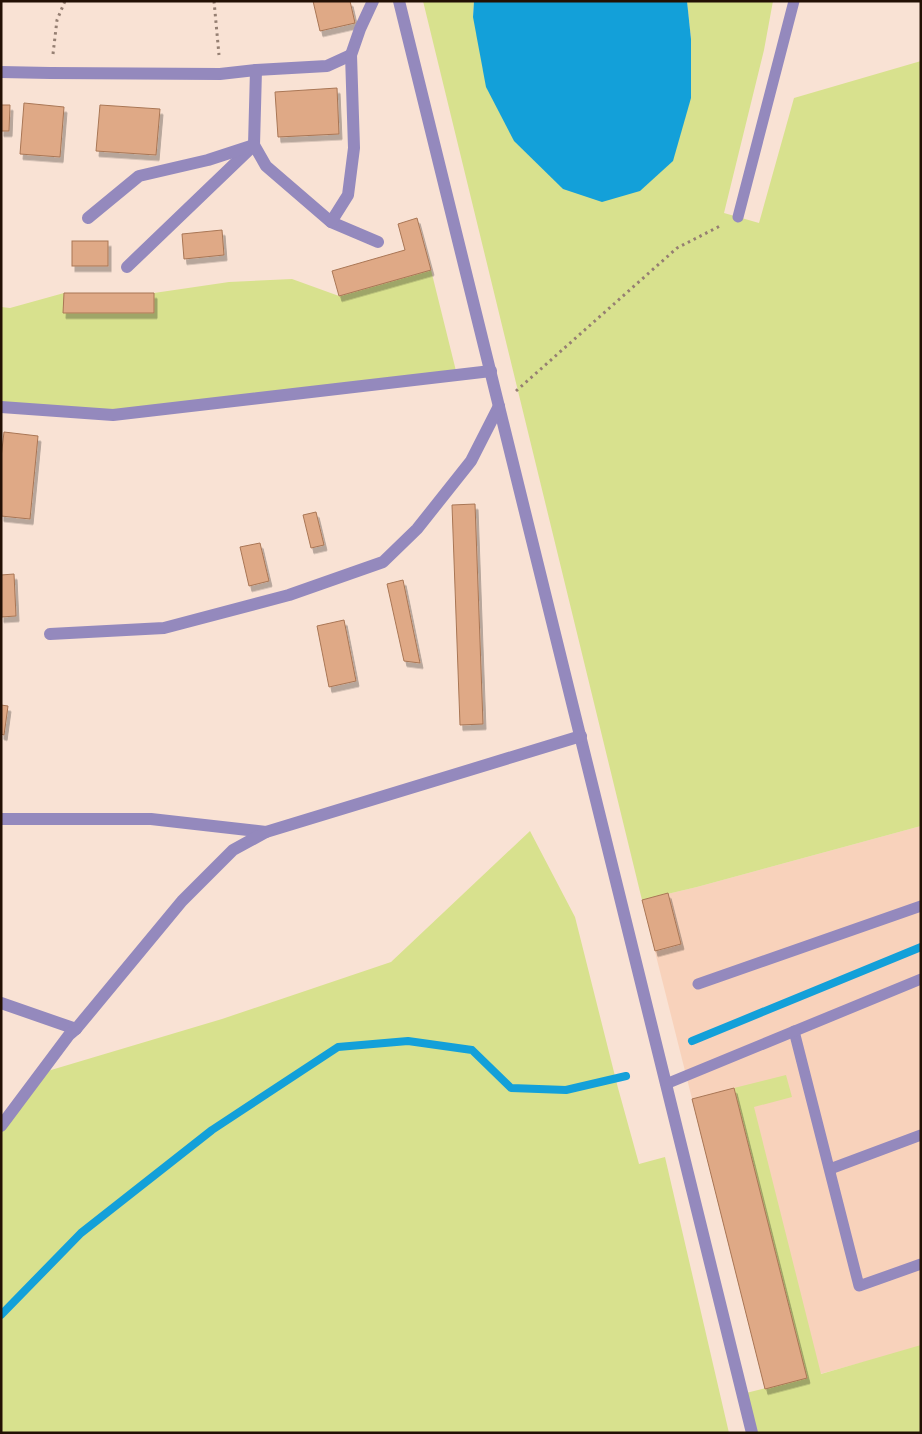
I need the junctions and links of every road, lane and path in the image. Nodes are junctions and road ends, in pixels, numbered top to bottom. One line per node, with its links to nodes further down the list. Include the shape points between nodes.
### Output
1 (65, 1): 9 (path, via 57,20)
2 (214, 1): 10 (path)
3 (373, 1): 6 (street)
4 (400, 1): 17 (street)
5 (794, 1): 12 (lane)
6 (352, 55): 7 (street, via 327,66); 14 (street, via 354,148 348,195)
7 (256, 70): 10 (street); 11 (street)
8 (1, 72): 9 (street)
9 (50, 73): 10 (street)
10 (220, 74)
11 (254, 145): 13 (street, via 208,160 139,176); 14 (street, via 266,166); 16 (street)
12 (738, 217): 18 (path, via 677,248)
13 (88, 218)
14 (331, 222): 15 (street)
15 (378, 242)
16 (126, 267)
17 (491, 371): 18 (street); 19 (street, via 113,415)
18 (499, 406): 20 (street, via 470,460 417,529 383,562 289,595 164,628); 21 (street)
19 (1, 407)
20 (50, 634)
21 (581, 736): 23 (street); 30 (street)
22 (1, 819): 23 (street, via 151,819)
23 (266, 832): 28 (street, via 233,850 182,901)
24 (921, 906): 26 (lane)
25 (921, 979): 29 (lane)
26 (698, 984)
27 (1, 1003): 28 (street)
28 (76, 1029): 31 (street)
29 (794, 1031): 30 (lane); 33 (lane)
30 (666, 1084): 35 (street)
31 (1, 1126)
32 (921, 1135): 33 (lane)
33 (830, 1169): 34 (lane, via 859,1286)
34 (921, 1264)
35 (752, 1433)

